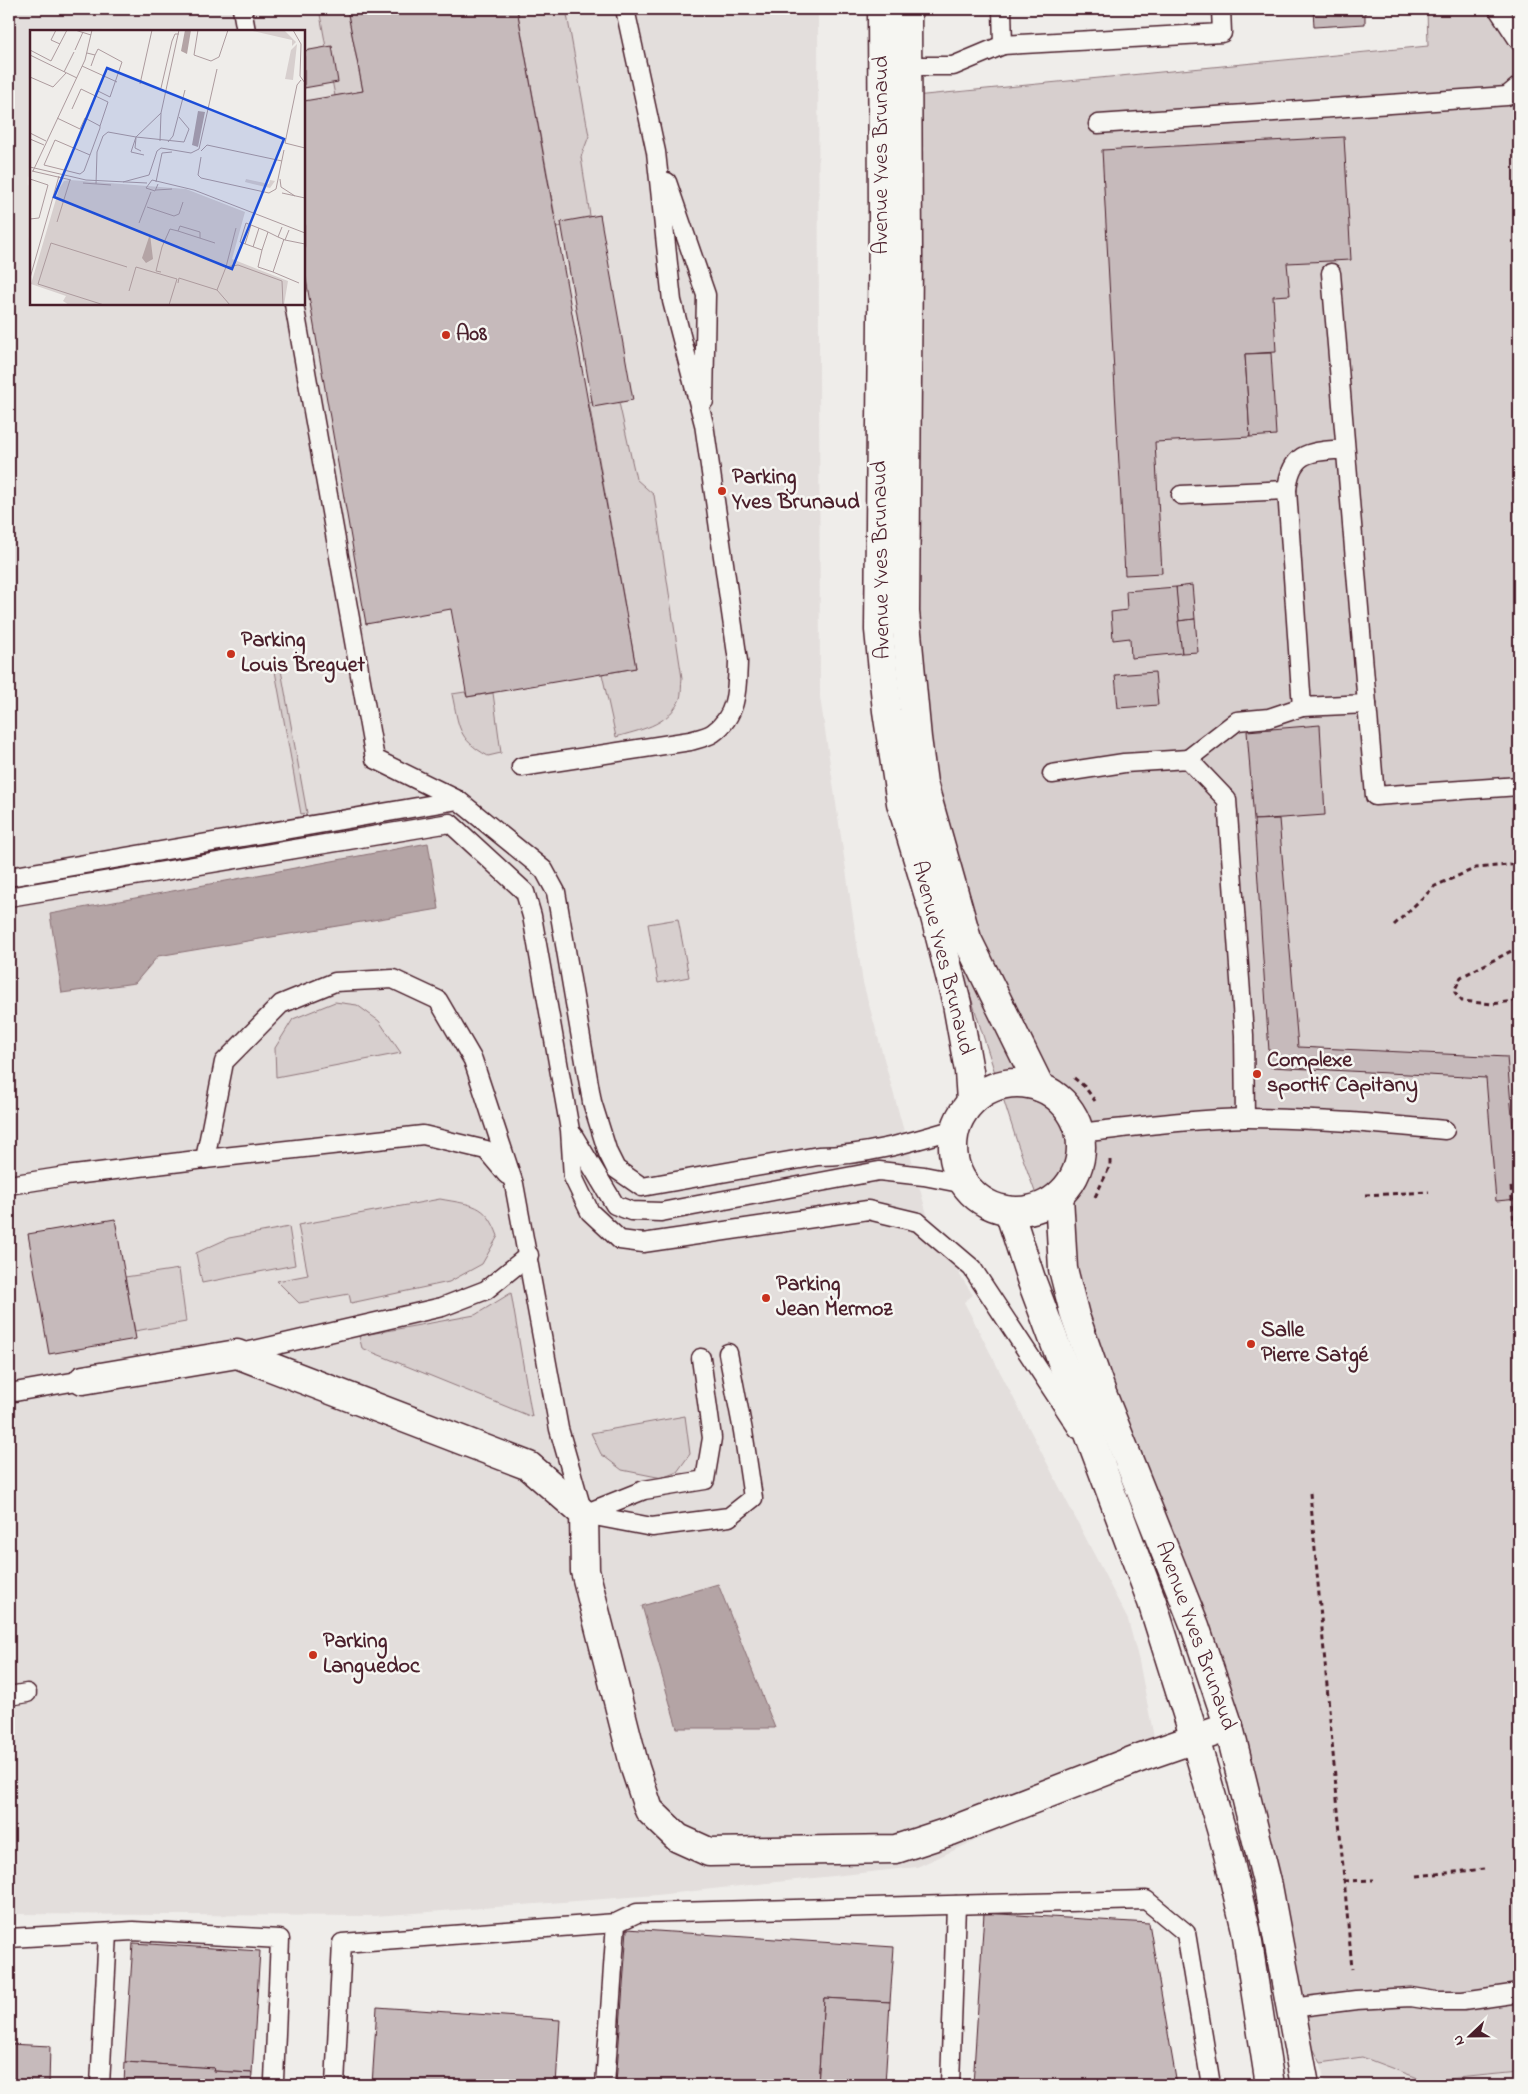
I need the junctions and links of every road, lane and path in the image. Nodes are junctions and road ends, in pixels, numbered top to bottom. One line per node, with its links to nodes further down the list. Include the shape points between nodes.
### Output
1 (242, 9): 8 (lane)
2 (626, 9): 14 (lane)
3 (882, 9): 35 (street, Avenue Yves Brunaud, via 879,630 901,803 957,1004)
4 (907, 9): 11 (street, Avenue Yves Brunaud)
5 (1002, 9): 10 (lane)
6 (1221, 9): 10 (lane, via 1222,33)
7 (1498, 9): 9 (lane)
8 (246, 30)
9 (1519, 41)
10 (1003, 45): 11 (lane, via 953,66)
11 (908, 66): 34 (street, Avenue Yves Brunaud, via 905,612 918,747 923,783 967,939)
12 (1519, 86): 13 (lane, via 1506,96)
13 (1098, 124)
14 (656, 152): 17 (lane, via 672,302); 17 (lane, via 706,296)
15 (1331, 274): 18 (lane)
16 (294, 305): 27 (lane, via 375,759)
17 (704, 424): 24 (lane, via 738,661 731,715 712,733 690,741)
18 (1345, 449): 19 (lane, via 1305,455 1288,474); 21 (lane)
19 (1287, 490): 20 (lane); 22 (lane)
20 (1181, 495)
21 (1367, 704): 22 (lane); 26 (lane, via 1375,796)
22 (1302, 707): 23 (lane, via 1269,718 1237,721)
23 (1188, 759): 25 (lane, via 1124,763); 36 (lane, via 1227,800 1244,1035)
24 (521, 767)
25 (1052, 774)
26 (1519, 786)
27 (458, 800): 29 (lane); 37 (lane, via 544,870 556,892 592,1102 616,1169 642,1187 818,1156 835,1156 914,1141)
28 (1519, 864): 31 (path, via 1476,868 1435,886)
29 (9, 877)
30 (9, 896): 38 (lane, via 450,823 525,892)
31 (1394, 925)
32 (1519, 947): 33 (path, via 1461,977 1454,991 1462,1001 1492,1004)
33 (1519, 1000)
34 (1040, 1087): 35 (street, via 1023,1081 1007,1083 983,1092); 40 (street, via 1058,1097 1072,1113)
35 (971, 1101): 37 (street)
36 (1245, 1118): 39 (lane, via 1338,1120); 40 (lane)
37 (955, 1129): 43 (street, via 952,1151)
38 (570, 1130): 43 (lane, via 615,1205 631,1211 662,1212 879,1171); 57 (lane, via 573,1177 590,1212 620,1240 643,1243 868,1210 918,1222 972,1268)
39 (1445, 1130)
40 (1080, 1133): 48 (street, via 1079,1167)
41 (205, 1158): 42 (lane, via 422,1136 486,1150); 42 (lane, via 224,1062 281,1004 335,982 393,979 438,1000 473,1060); 44 (lane)
42 (514, 1184): 50 (lane)
43 (965, 1184): 49 (street, via 987,1205)
44 (9, 1185)
45 (1519, 1185): 51 (path, via 1512,1186)
46 (1428, 1192): 47 (path)
47 (1365, 1195)
48 (1059, 1196): 49 (street, via 1044,1206); 62 (street, Avenue Yves Brunaud, via 1063,1269 1075,1316 1102,1396 1195,1626)
49 (1008, 1211): 57 (street, Avenue Yves Brunaud)
50 (529, 1255): 53 (lane, via 486,1290 442,1307); 59 (lane, via 559,1429)
51 (1519, 1288)
52 (728, 1353): 59 (lane, via 753,1498 729,1517 652,1527)
53 (237, 1354): 55 (street); 59 (street, via 529,1466)
54 (701, 1358): 59 (lane, via 712,1438 705,1480 644,1490)
55 (84, 1380): 56 (lane)
56 (9, 1393)
57 (1099, 1460): 63 (street, Avenue Yves Brunaud, via 1152,1602)
58 (1310, 1493): 67 (path)
59 (584, 1514): 63 (street, via 585,1571 635,1768 649,1810 678,1838 709,1852 896,1849)
60 (27, 1693): 61 (lane)
61 (9, 1696)
62 (1229, 1727): 63 (street); 74 (street, Avenue Yves Brunaud, via 1268,1886)
63 (1195, 1739): 81 (street, Avenue Yves Brunaud, via 1246,1930)
64 (1484, 1869): 65 (path)
65 (1417, 1876)
66 (1373, 1880): 67 (path)
67 (1343, 1881): 72 (path)
68 (956, 1904): 69 (lane, via 637,1913); 79 (lane); 80 (lane, via 1146,1900 1186,1933)
69 (616, 1923): 77 (lane, via 342,1942); 78 (lane)
70 (108, 1933): 71 (lane); 75 (lane, via 133,1931 280,1940); 76 (lane)
71 (9, 1938)
72 (1353, 1978)
73 (1519, 1993): 74 (lane, via 1463,2001 1436,2001 1411,1996)
74 (1291, 2008): 82 (street, Avenue Yves Brunaud)
75 (274, 2080)
76 (100, 2085)
77 (335, 2085)
78 (605, 2085)
79 (950, 2085)
80 (1211, 2085)
81 (1270, 2085)
82 (1305, 2085)

